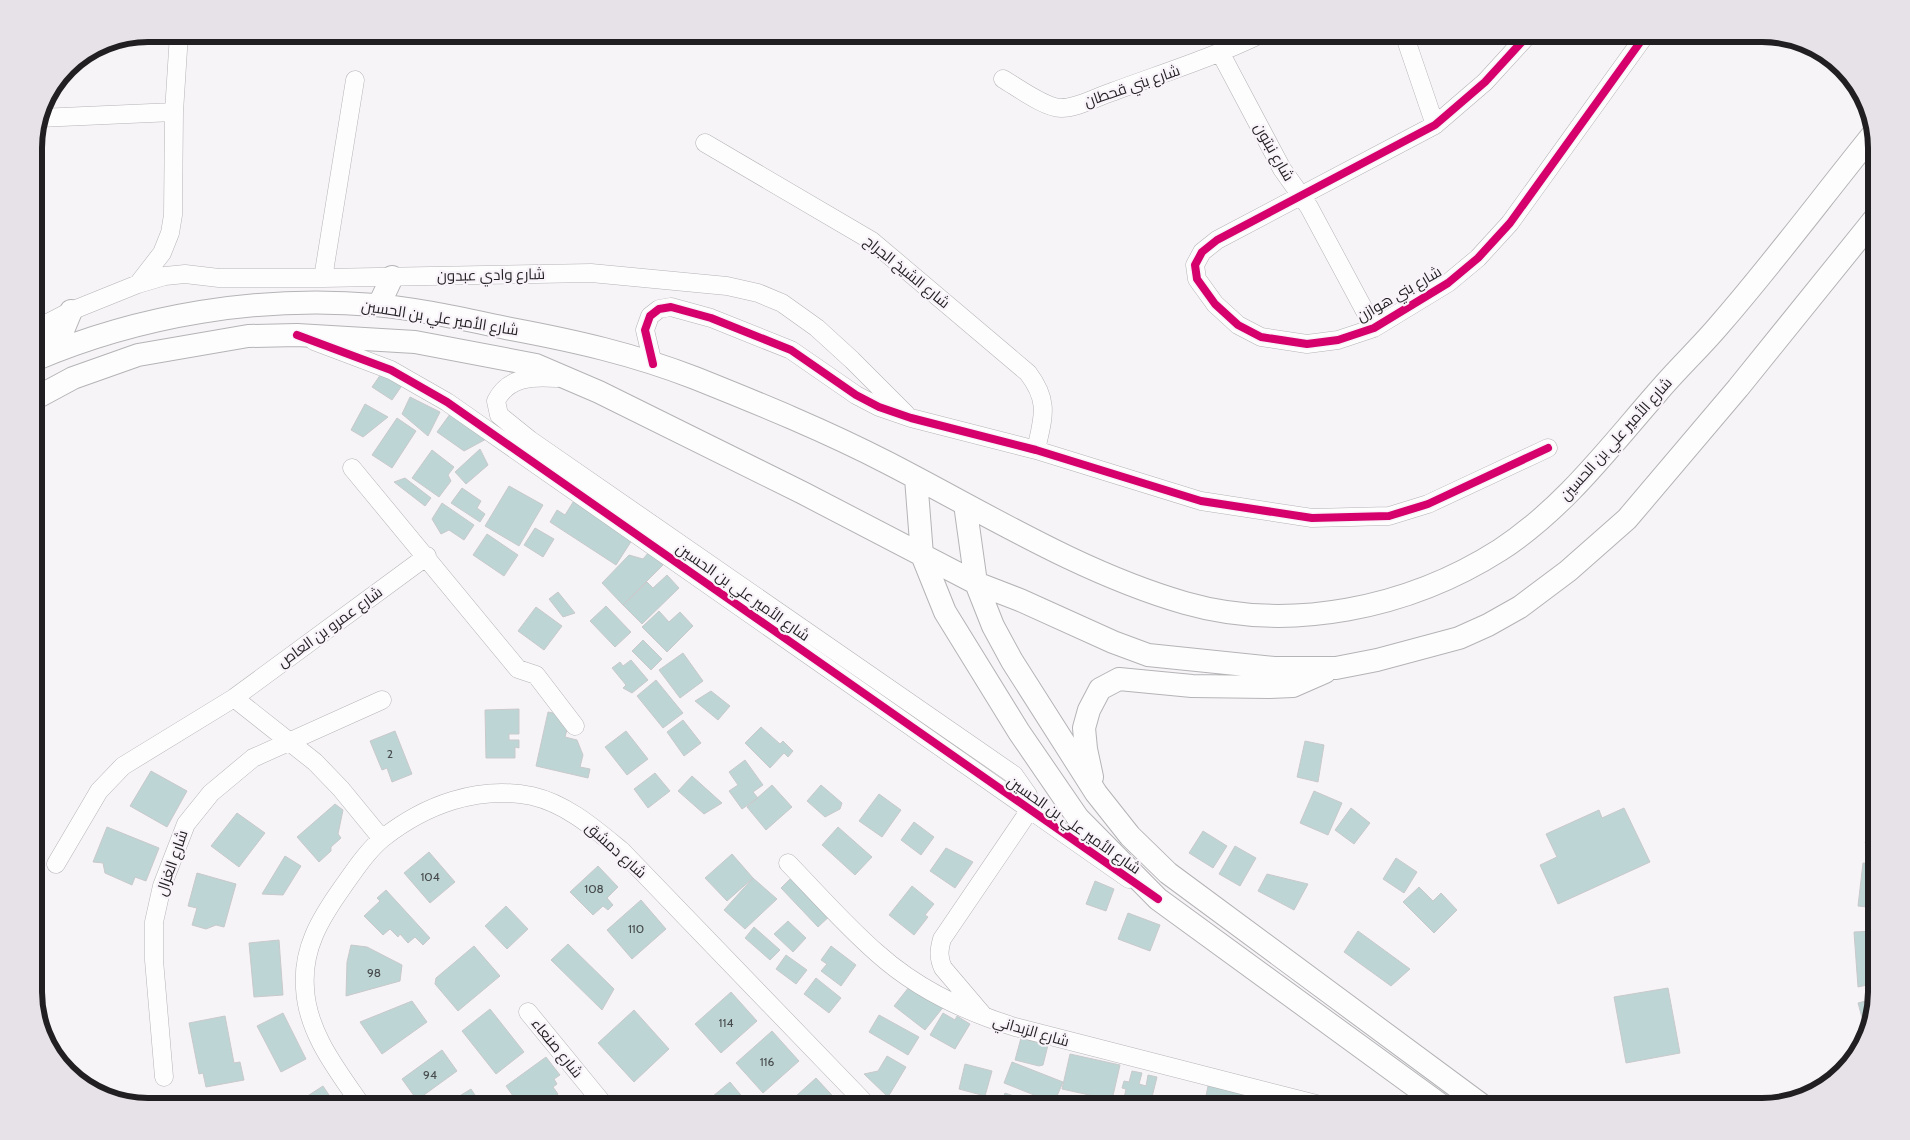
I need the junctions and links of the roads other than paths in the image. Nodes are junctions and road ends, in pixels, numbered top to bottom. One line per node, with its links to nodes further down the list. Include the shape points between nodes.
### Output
1 (1244, 42): 6 (street, شارع بني قحطان)
2 (1407, 42): 11 (street)
3 (1522, 42): 11 (street, شارع بني هوازن, via 1485,82)
4 (1640, 42): 24 (street, شارع بني هوازن, via 1510,223 1478,258 1448,283)
5 (178, 43): 9 (street)
6 (1221, 54): 7 (street, شارع بني قحطان, via 1060,108 1040,101); 14 (street, شارع نبتون, via 1282,169)
7 (1003, 79)
8 (355, 80): 17 (street)
9 (174, 112): 10 (street); 19 (street, via 170,233 162,253)
10 (47, 118)
11 (1435, 125): 14 (street, شارع بني هوازن)
12 (1867, 142): 36 (main road, شارع الأمير علي بن الحسين, via 1720,324 1568,496 1500,549 1433,584 1370,604 1318,615 1251,614 1188,604 1112,576)
13 (705, 143): 33 (street, شارع الشيخ الجراح, via 872,241 1028,373 1039,387 1043,399 1044,414)
14 (1300, 194): 24 (street, شارع نبتون); 24 (street, شارع بني هوازن, via 1217,240 1202,252 1196,265 1197,280 1215,304 1238,325 1261,337 1306,344 1338,340)
15 (1867, 228): 40 (main road, شارع الأمير علي بن الحسين, via 1627,519 1568,572 1520,607 1459,638)
16 (392, 277): 17 (street, شارع وادي عبدون); 18 (street, شارع وادي عبدون, via 591,273); 20 (main road)
17 (323, 278): 19 (street, شارع وادي عبدون, via 220,278 185,274)
18 (667, 280): 21 (street); 31 (street, شارع وادي عبدون, via 728,286 782,303 817,328)
19 (138, 284): 22 (street, شارع وادي عبدون)
20 (379, 305): 27 (main road, شارع الأمير علي بن الحسين, via 302,302 149,321 76,342); 28 (main road, شارع الأمير علي بن الحسين, via 601,346)
21 (671, 307): 28 (street, via 659,309 650,316 645,330); 31 (street, via 711,318 791,350 856,395)
22 (71, 311): 23 (street, شارع وادي عبدون); 26 (main road, via 64,328)
23 (43, 325)
24 (1374, 328)
25 (297, 334): 29 (main road, شارع الأمير علي بن الحسين, via 415,342 536,365); 30 (main road, شارع الأمير علي بن الحسين, via 248,336 138,355 73,378); 46 (street, شارع الأمير علي بن الحسين, via 391,370 439,397)
26 (43, 351)
27 (43, 356)
28 (653, 364): 35 (main road, شارع الأمير علي بن الحسين, via 692,377 858,448)
29 (566, 378): 37 (main road, شارع الأمير علي بن الحسين, via 811,497); 46 (street, شارع الأمير علي بن الحسين, via 532,376 516,381 500,392 496,402 500,415 530,440 1014,775 1028,795)
30 (43, 394)
31 (911, 418): 33 (street)
32 (1548, 448): 33 (street, via 1428,504 1389,516 1350,518 1312,518 1201,501)
33 (1036, 450)
34 (352, 468): 38 (street)
35 (916, 478): 36 (main road, شارع الأمير علي بن الحسين); 37 (main road, شارع الأمير علي بن الحسين)
36 (965, 504): 39 (main road, شارع الأمير علي بن الحسين)
37 (922, 555): 39 (main road, شارع الأمير علي بن الحسين); 50 (main road, شارع الأمير علي بن الحسين, via 944,612 1078,818)
38 (427, 556): 41 (street, شارع عمرو بن العاص); 43 (street, via 518,669 536,674)
39 (976, 583): 40 (main road, شارع الأمير علي بن الحسين, via 1148,655 1274,668); 45 (main road, شارع الأمير علي بن الحسين, via 1012,662)
40 (1336, 668): 45 (main road, via 1292,686 1235,688 1119,679 1100,689 1088,710 1084,728)
41 (234, 698): 44 (street); 49 (street, شارع عمرو بن العاص, via 110,777 86,810)
42 (382, 700): 44 (street, شارع الغزال)
43 (575, 726)
44 (290, 740): 47 (street, via 341,789); 53 (street, شارع الغزال, via 253,758 211,793 186,824 173,854 154,922)
45 (1096, 793): 59 (main road, شارع الأمير علي بن الحسين, via 1130,836 1168,873)
46 (1030, 811): 50 (street, شارع الأمير علي بن الحسين); 52 (street, via 942,939 939,950 943,968)
47 (382, 839): 54 (street, شارع دمشق, via 358,865 324,915 312,936 305,971 305,990 314,1026 330,1060); 56 (street, شارع دمشق, via 421,814 469,795 532,796 565,809 622,851)
48 (788, 863): 52 (street, شارع الزبداني, via 877,953 901,972 952,1003)
49 (56, 864)
50 (1158, 899): 58 (main road, شارع الأمير علي بن الحسين)
51 (528, 1012): 55 (street, شارع صنعاء)
52 (986, 1018): 57 (street, شارع الزبداني)
53 (164, 1077)
54 (356, 1098)
55 (598, 1098)
56 (860, 1098)
57 (1292, 1098)
58 (1431, 1098)
59 (1472, 1098)

